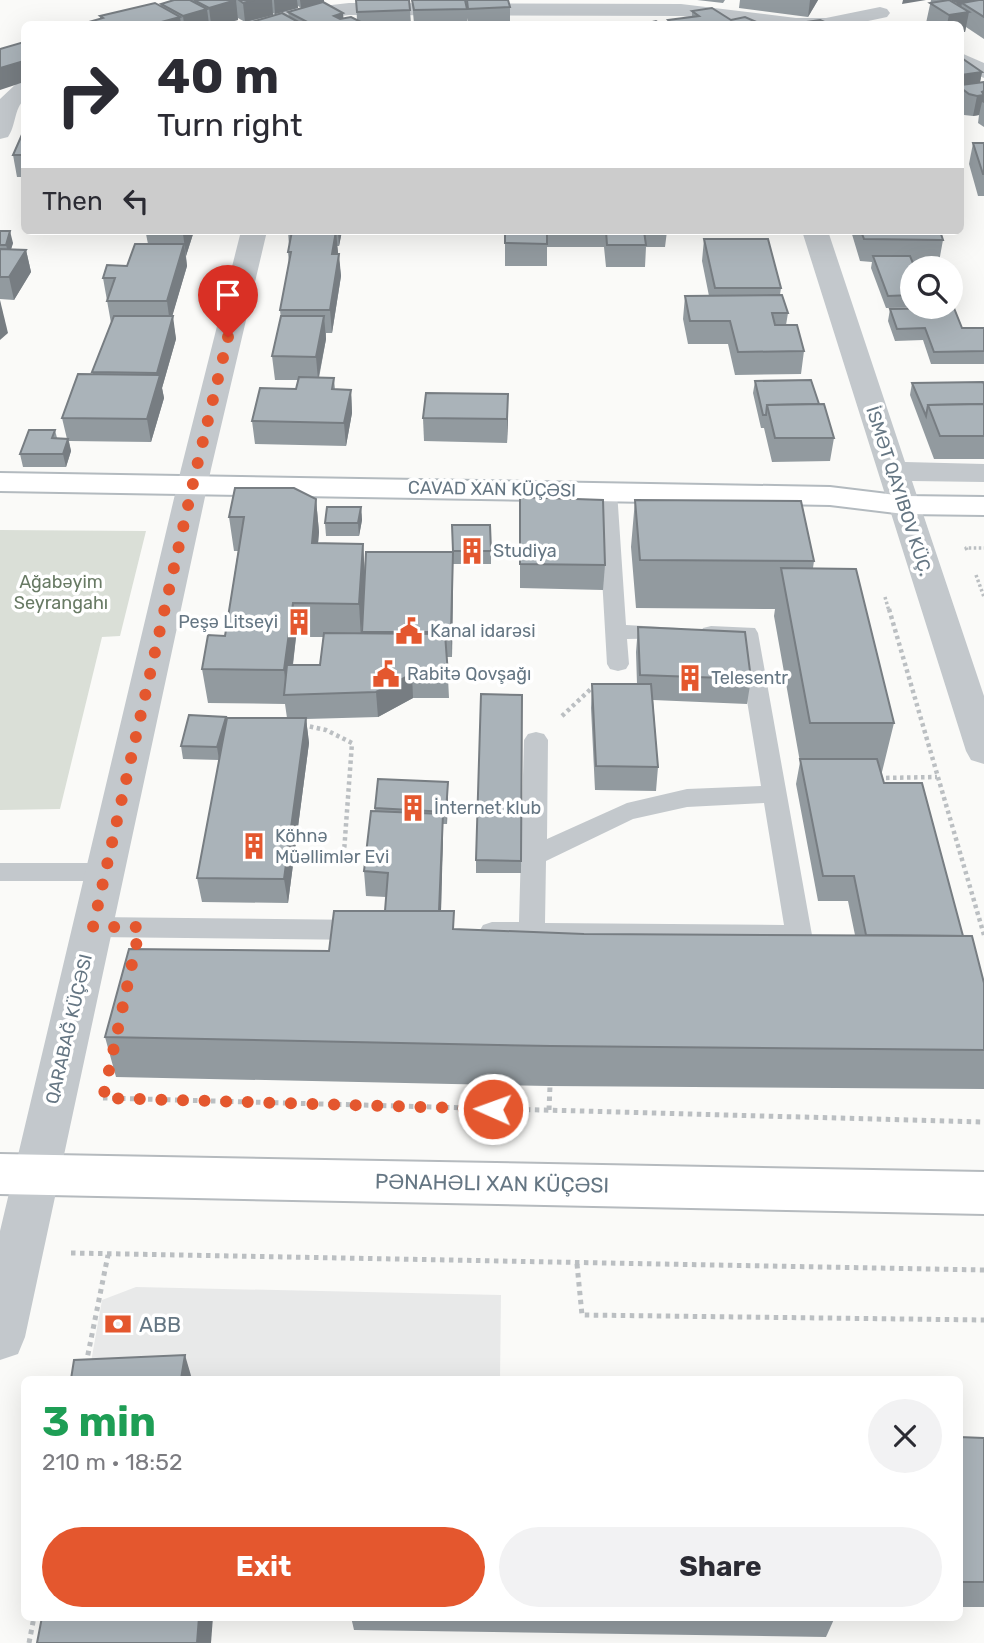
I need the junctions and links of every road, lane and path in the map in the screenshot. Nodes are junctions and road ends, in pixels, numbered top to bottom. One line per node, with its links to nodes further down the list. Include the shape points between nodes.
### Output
1 (861, 0): 2 (street)
2 (880, 13): 5 (street); 6 (street)
3 (267, 21): 4 (street, via 349,9 681,10)
4 (771, 21)
5 (841, 21)
6 (895, 21)
7 (964, 61): 8 (street)
8 (984, 72)
9 (21, 92): 10 (street, via 9,102)
10 (0, 132)
11 (253, 235): 16 (street, QARABAĞ KÜÇƏSI)
12 (816, 235): 13 (street)
13 (894, 471): 14 (street); 18 (street)
14 (984, 473)
15 (0, 482): 16 (street, CAVAD XAN KÜÇƏSI)
16 (192, 485): 17 (street, CAVAD XAN KÜÇƏSI); 36 (street, QARABAĞ KÜÇƏSI)
17 (607, 491): 18 (street, CAVAD XAN KÜÇƏSI, via 830,496); 25 (lane)
18 (904, 505): 19 (street, CAVAD XAN KÜÇƏSI); 29 (street)
19 (984, 506)
20 (984, 548): 21 (path, via 966,548)
21 (971, 560)
22 (975, 572): 24 (path)
23 (881, 584): 30 (path)
24 (984, 597)
25 (616, 632): 26 (lane); 32 (lane, via 747,633)
26 (618, 664): 28 (path)
27 (298, 723): 33 (path, via 352,743)
28 (536, 740): 34 (lane)
29 (984, 751)
30 (937, 777): 31 (path); 41 (path)
31 (869, 778)
32 (776, 794): 34 (lane, via 687,798 627,812); 40 (lane, via 799,935)
33 (344, 852)
34 (534, 856): 40 (lane)
35 (0, 872): 36 (lane)
36 (106, 872): 37 (street, QARABAĞ KÜÇƏSI)
37 (93, 927): 38 (lane); 46 (street, QARABAĞ KÜÇƏSI)
38 (392, 930)
39 (462, 931): 40 (lane)
40 (531, 932)
41 (984, 935)
42 (106, 1085): 44 (path, via 103,1098)
43 (550, 1086): 44 (path)
44 (549, 1110): 45 (path)
45 (984, 1122)
46 (18, 1174): 47 (street, PƏNAHƏLI XAN KÜÇƏSI); 53 (street, QARABAĞ KÜÇƏSI)
47 (984, 1193)
48 (66, 1253): 49 (path)
49 (108, 1255): 50 (path); 54 (path)
50 (577, 1264): 51 (path); 52 (path, via 582,1315)
51 (984, 1270)
52 (984, 1320)
53 (0, 1337)
54 (85, 1367)
55 (33, 1621): 56 (path)
56 (29, 1643)

